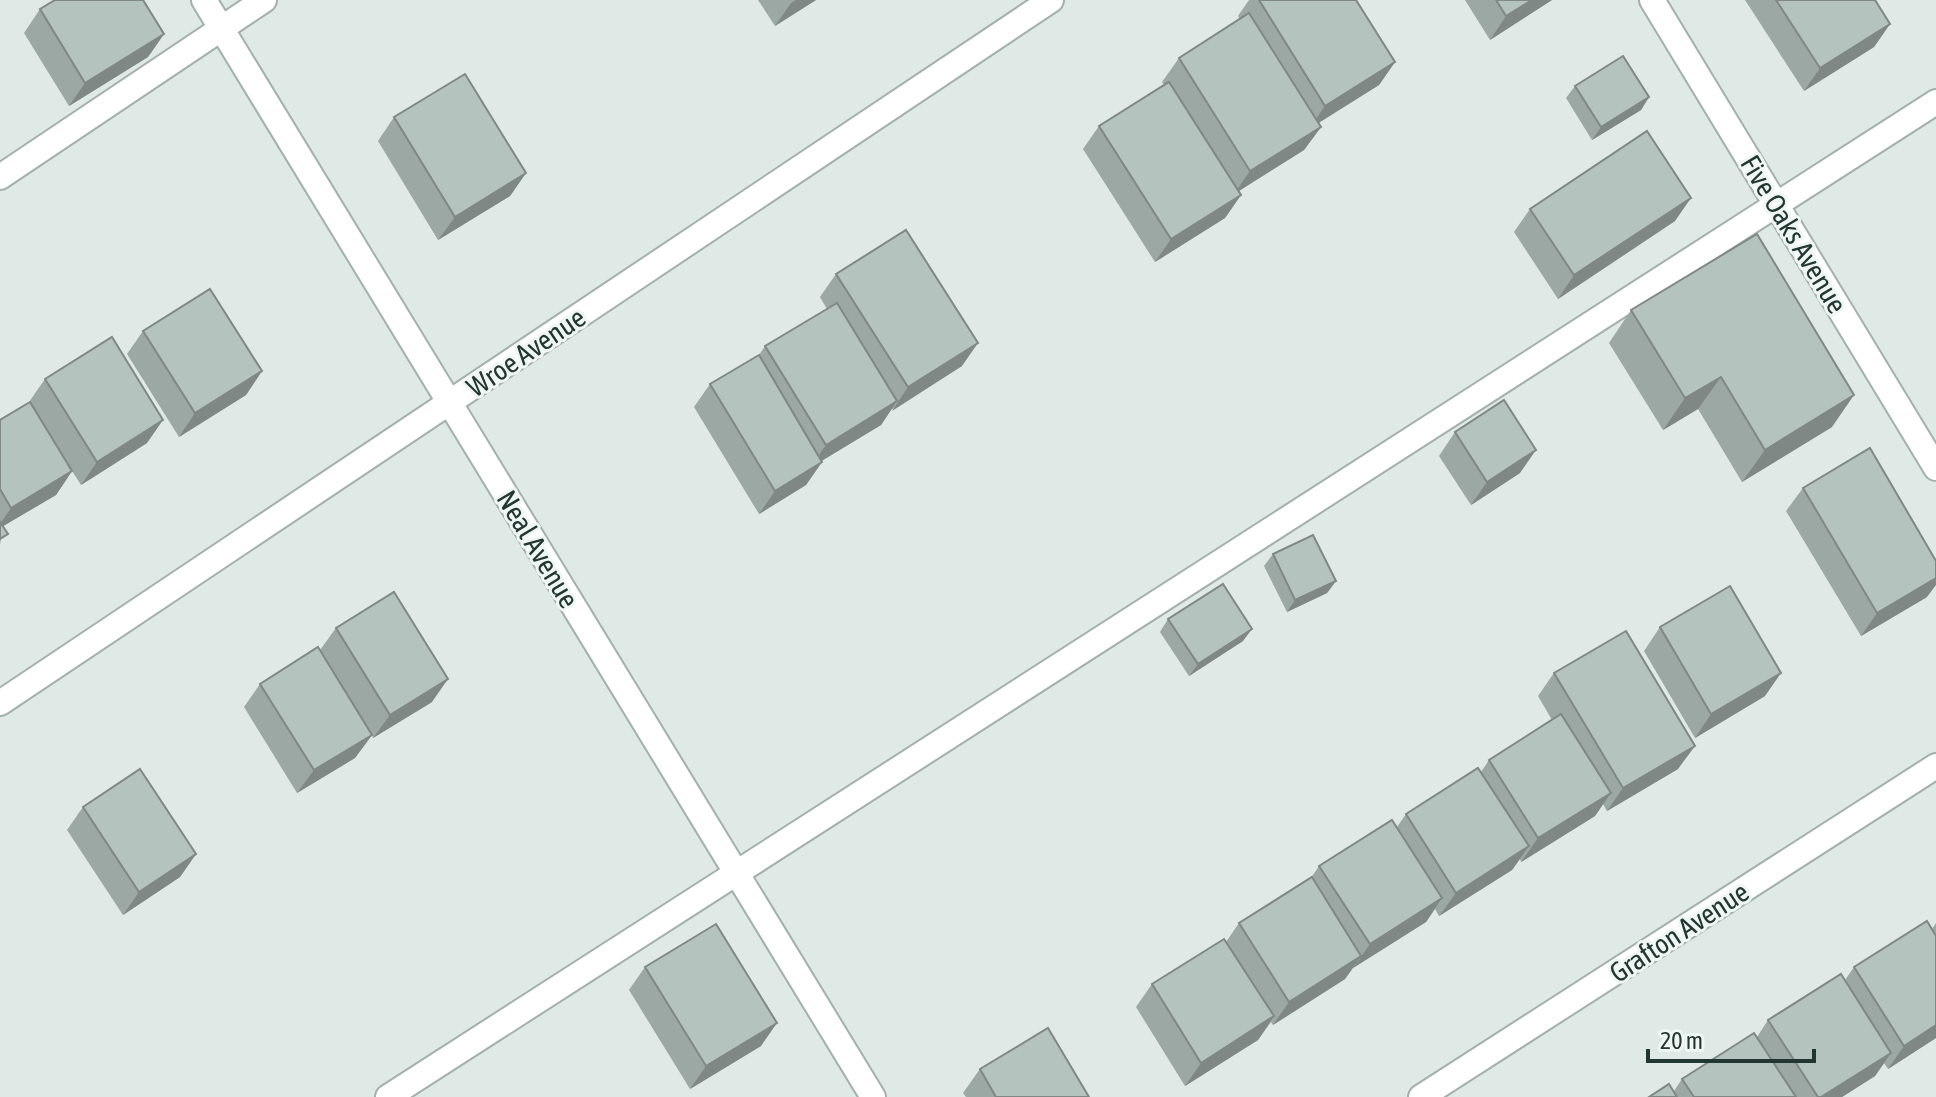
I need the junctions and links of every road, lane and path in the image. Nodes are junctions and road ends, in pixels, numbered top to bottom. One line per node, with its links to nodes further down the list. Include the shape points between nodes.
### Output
1 (204, 0): 5 (street, Neal Avenue)
2 (264, 0): 5 (street)
3 (1051, 0): 9 (street, Wroe Avenue)
4 (1652, 0): 8 (street, Five Oaks Avenue)
5 (221, 29): 7 (street); 9 (street, Neal Avenue)
6 (1936, 102): 8 (street)
7 (0, 177)
8 (1777, 207): 10 (street, Five Oaks Avenue); 13 (street)
9 (449, 404): 11 (street, Wroe Avenue); 13 (street, Neal Avenue)
10 (1936, 468)
11 (0, 703)
12 (1936, 766): 16 (street, Grafton Avenue)
13 (737, 874): 14 (street); 15 (street, Neal Avenue)
14 (388, 1097)
15 (873, 1097)
16 (1421, 1097)

